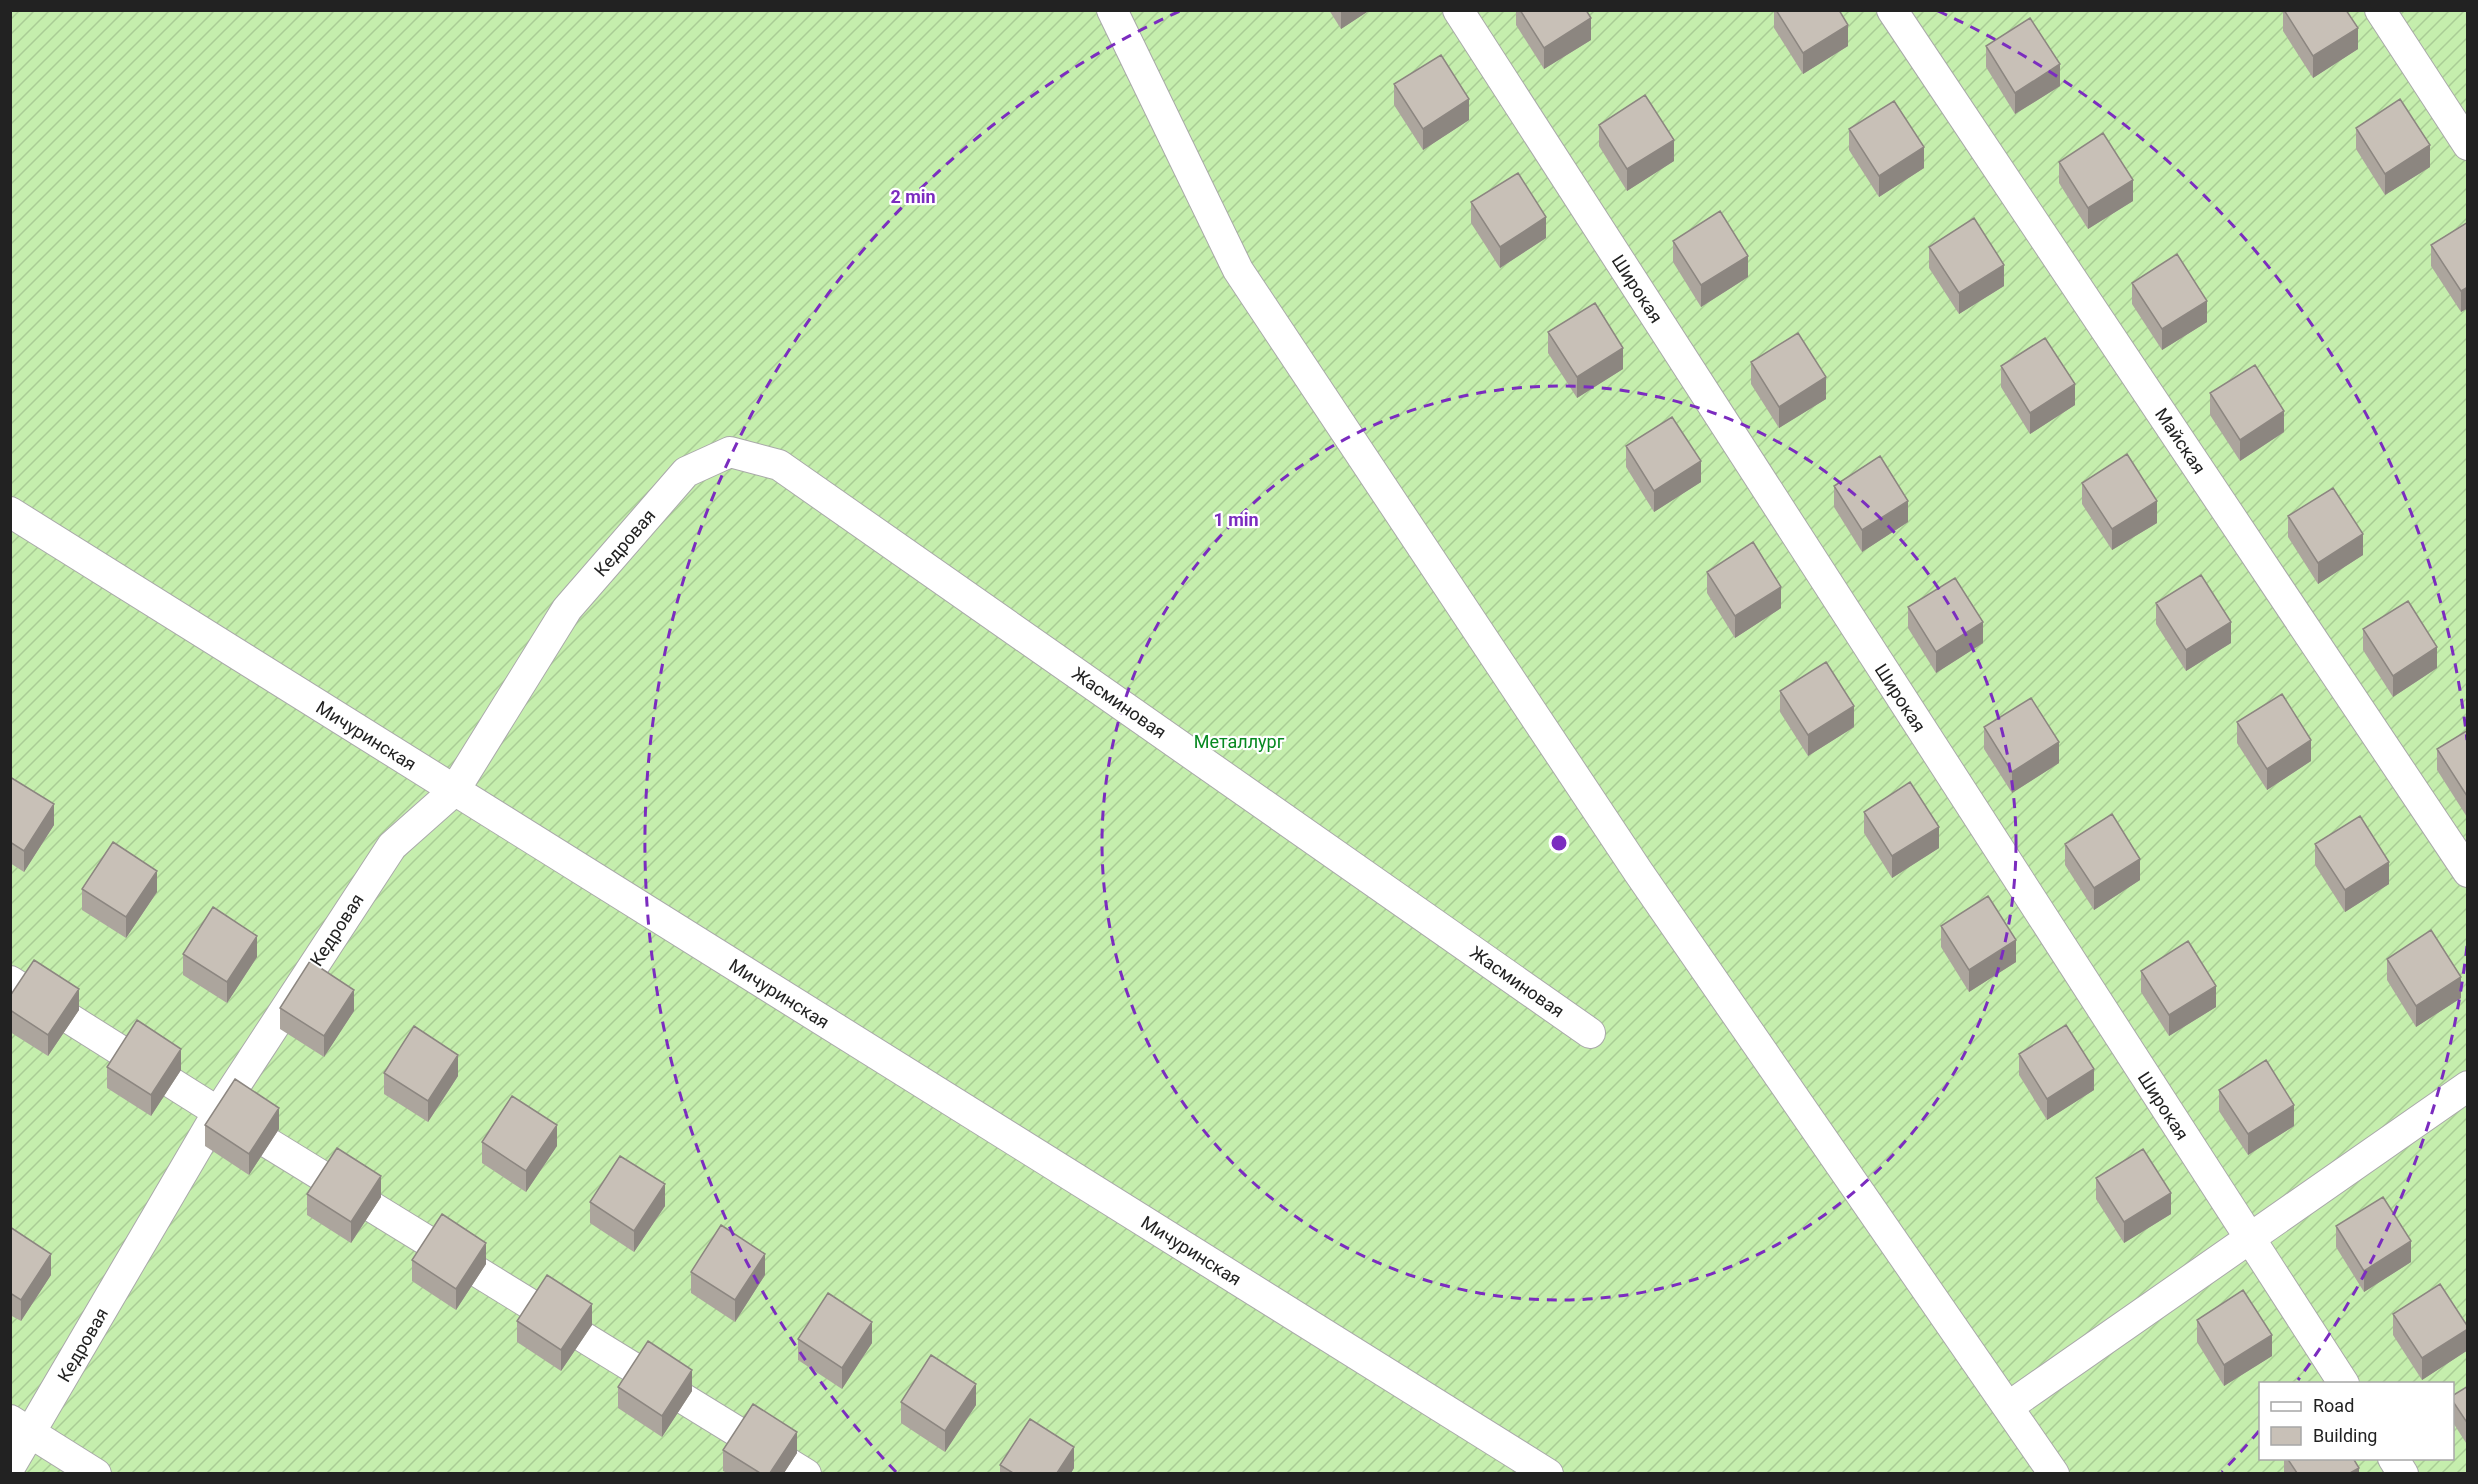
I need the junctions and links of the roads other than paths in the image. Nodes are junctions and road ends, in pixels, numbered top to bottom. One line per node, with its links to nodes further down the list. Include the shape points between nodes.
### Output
1 (1112, 10): 16 (street, via 1238,270 1639,873)
2 (1458, 10): 14 (street, Широкая)
3 (1892, 10): 9 (street, Майская)
4 (2380, 10): 5 (street)
5 (2468, 145)
6 (730, 452): 8 (street, Кедровая, via 686,472 567,609); 11 (street, Жасминовая, via 779,465)
7 (10, 512): 8 (street, Мичуринская)
8 (454, 791): 13 (street, Кедровая, via 392,846); 22 (street, Мичуринская)
9 (2468, 872)
10 (10, 981): 13 (street)
11 (1590, 1033)
12 (2468, 1086): 14 (street)
13 (218, 1112): 17 (street, Кедровая); 21 (street)
14 (2248, 1239): 15 (street, Широкая); 16 (street)
15 (2343, 1382)
16 (2008, 1407): 23 (street)
17 (21, 1427): 19 (street, Кедровая); 20 (street)
18 (2394, 1460): 24 (street)
19 (10, 1467)
20 (96, 1473)
21 (806, 1473)
22 (1548, 1473)
23 (2054, 1473)
24 (2403, 1473)

